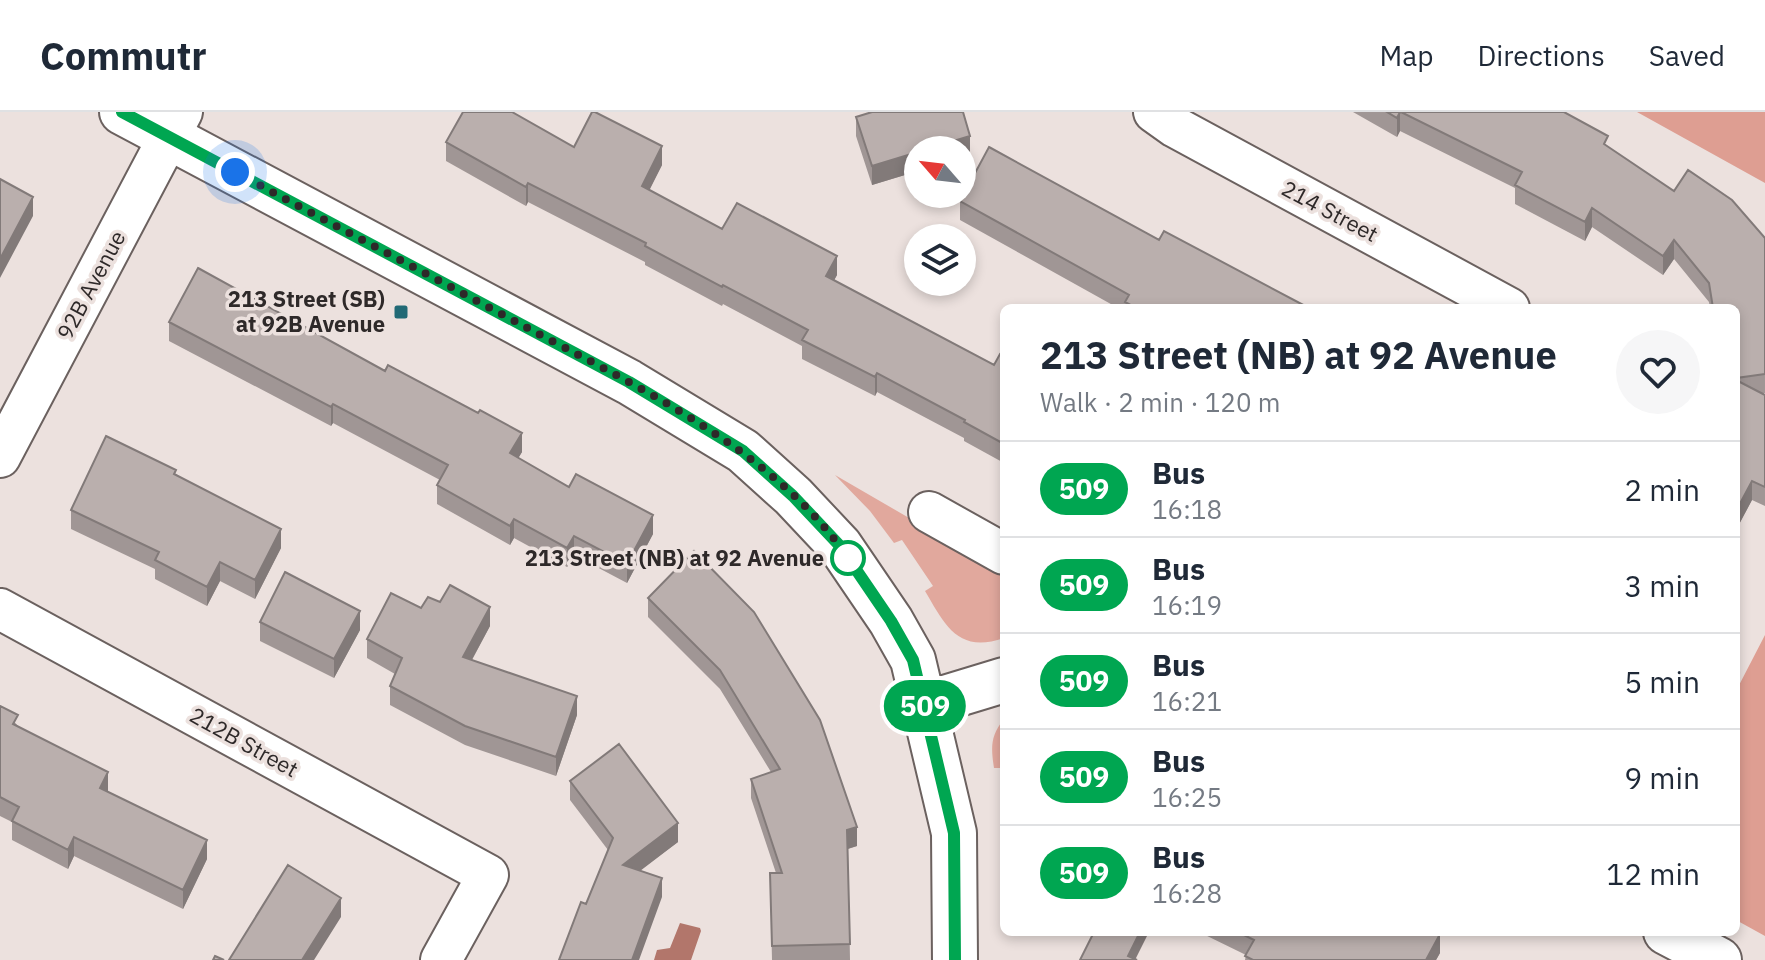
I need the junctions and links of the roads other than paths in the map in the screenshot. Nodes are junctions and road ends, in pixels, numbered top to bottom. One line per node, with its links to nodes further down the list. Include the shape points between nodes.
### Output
1 (122, 112): 3 (street)
2 (1154, 112): 4 (street, 214 Street)
3 (175, 124): 5 (street, 92B Avenue); 10 (street, via 743,451 840,546 913,660)
4 (1502, 304)
5 (0, 457)
6 (929, 512): 7 (street)
7 (1000, 552)
8 (0, 609): 12 (street, 212B Street, via 488,875)
9 (1000, 681): 10 (street)
10 (925, 704): 13 (street, via 954,833)
11 (1674, 936): 14 (street)
12 (441, 960)
13 (955, 960)
14 (1719, 960)

